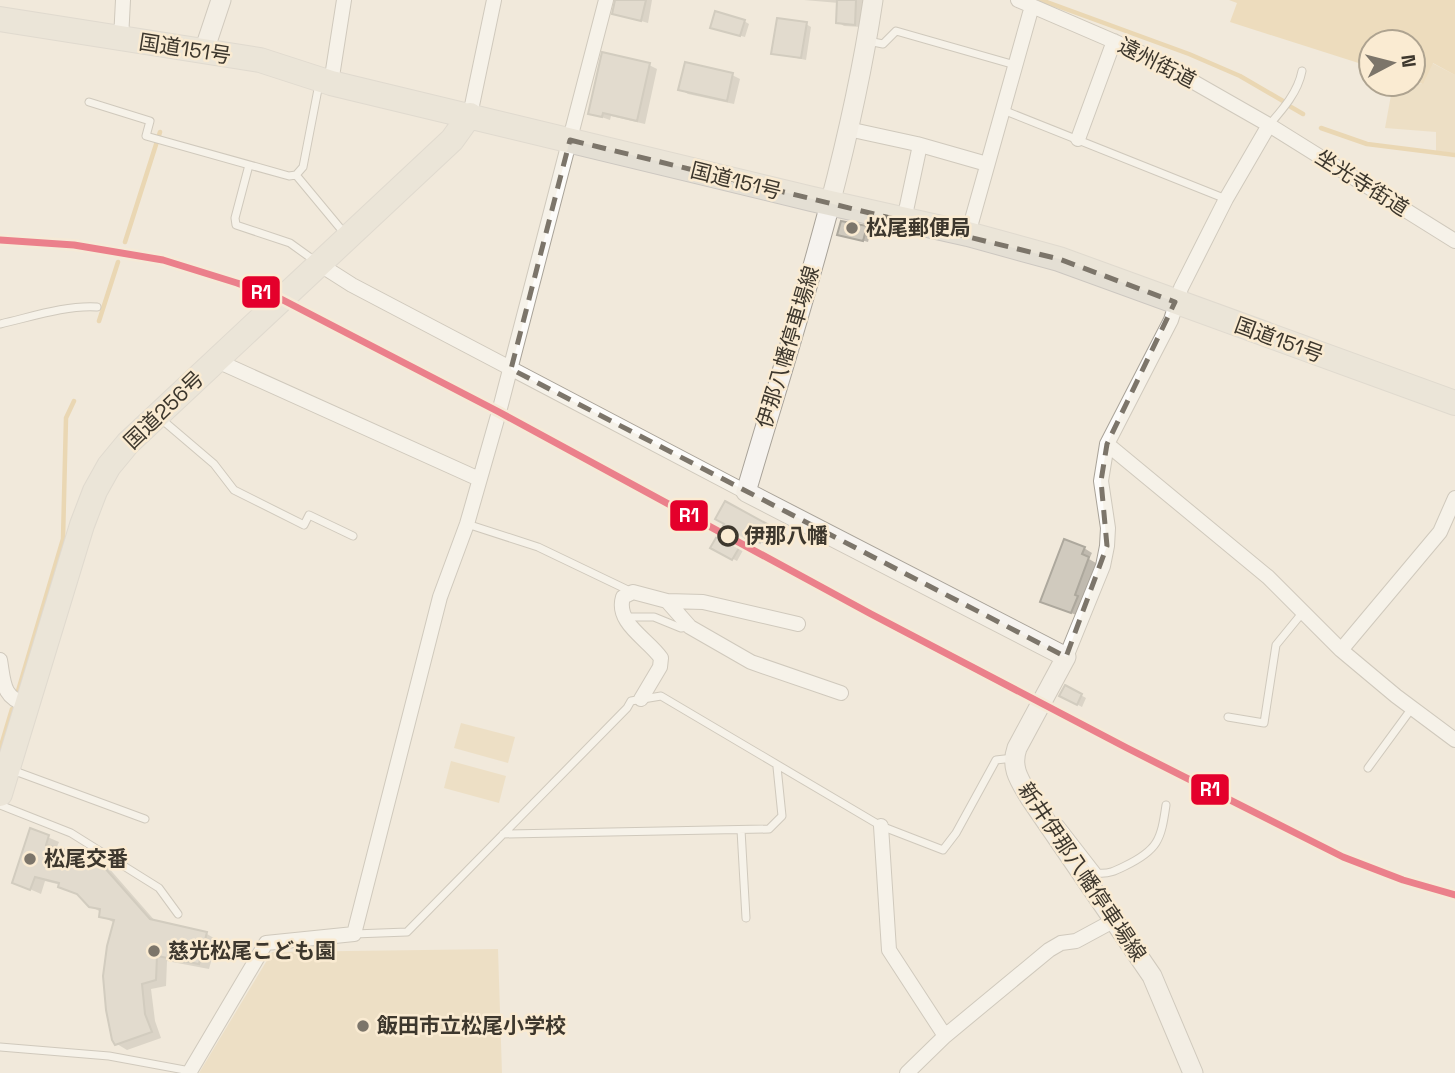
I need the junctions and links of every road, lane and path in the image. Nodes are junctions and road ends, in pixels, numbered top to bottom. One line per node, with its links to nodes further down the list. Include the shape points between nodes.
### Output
1 (123, 0): 10 (street)
2 (221, 0): 13 (main road)
3 (344, 0): 16 (street)
4 (494, 0): 19 (street)
5 (606, 0): 23 (street)
6 (873, 0): 11 (main road, 伊那八幡停車場線)
7 (1017, 0): 8 (street, 遠州街道)
8 (1032, 6): 12 (street, 遠州街道); 14 (street)
9 (0, 19): 10 (highway, 国道151号)
10 (121, 39): 13 (highway, 国道151号)
11 (867, 41): 14 (lane, via 883,44 896,31); 21 (main road, 伊那八幡停車場線)
12 (1114, 41): 20 (street, 遠州街道); 22 (street)
13 (204, 51): 16 (highway, 国道151号, via 260,60)
14 (1015, 65): 18 (street)
15 (1302, 71): 20 (lane, via 1285,106)
16 (325, 81): 19 (highway, 国道151号); 27 (lane, via 303,167)
17 (89, 102): 26 (lane, via 149,121 148,136)
18 (1003, 109): 22 (lane); 25 (street)
19 (470, 116): 23 (highway, 国道151号); 32 (highway, 国道256号, via 452,140)
20 (1269, 125): 28 (street); 33 (street, 坐光寺街道)
21 (848, 129): 24 (street); 29 (main road, 伊那八幡停車場線)
22 (1078, 139): 28 (lane)
23 (570, 140): 29 (highway, 国道151号); 39 (street)
24 (920, 145): 25 (street); 30 (street)
25 (987, 164): 31 (street)
26 (249, 165): 27 (lane); 34 (lane, via 236,225 290,243)
27 (296, 175): 32 (lane)
28 (1226, 199): 35 (street)
29 (831, 203): 30 (highway, 国道151号); 44 (main road, 伊那八幡停車場線)
30 (904, 220): 31 (highway, 国道151号)
31 (968, 234): 35 (highway, 国道151号, via 1059,259)
32 (348, 237): 34 (highway, 国道256号)
33 (1455, 242)
34 (319, 264): 38 (highway, 国道256号); 39 (street)
35 (1175, 302): 40 (highway, 国道151号); 42 (street, via 1171,320)
36 (97, 307): 37 (lane)
37 (0, 324)
38 (215, 360): 41 (highway, 国道256号); 43 (street)
39 (511, 369): 43 (street); 44 (street)
40 (1455, 403)
41 (156, 416): 47 (lane, via 215,464 234,490 304,525 309,515); 59 (highway, 国道256号, via 109,466 95,491)
42 (1107, 444): 50 (street, via 1268,577); 55 (street, via 1101,481 1107,546)
43 (479, 479): 46 (street)
44 (746, 492): 55 (main road)
45 (1455, 498): 54 (street, via 1440,532)
46 (467, 524): 48 (lane, via 538,547); 78 (street, via 440,597)
47 (353, 536)
48 (633, 592): 49 (street); 51 (street, via 624,597)
49 (667, 601): 52 (street, via 703,603); 53 (street)
50 (1303, 612): 54 (street); 61 (lane, via 1276,645 1264,723)
51 (624, 618): 53 (lane, via 654,617); 58 (street, via 661,658)
52 (798, 624)
53 (690, 627): 57 (street, via 751,662)
54 (1341, 650): 60 (street)
55 (1066, 657): 63 (main road, 新井伊那八幡停車場線)
56 (0, 660): 59 (street, via 7,693)
57 (841, 693)
58 (641, 699): 64 (lane, via 660,696); 74 (lane, via 631,701)
59 (27, 705): 66 (highway, 国道256号)
60 (1412, 708): 62 (street); 65 (lane)
61 (1228, 717)
62 (1455, 740)
63 (1013, 758): 71 (main road, 新井伊那八幡停車場線, via 1015,773); 72 (lane, via 996,760 943,850)
64 (777, 767): 72 (lane); 73 (lane, via 782,816 769,829)
65 (1368, 768)
66 (8, 769): 67 (highway, 国道256号); 70 (lane)
67 (0, 794)
68 (0, 805): 75 (lane, via 71,832 159,888)
69 (1166, 805): 71 (lane, via 1158,841 1145,856 1108,874 1098,873 1059,824)
70 (145, 819)
71 (1047, 822): 77 (main road, 新井伊那八幡停車場線)
72 (881, 826): 79 (street, via 889,950)
73 (741, 830): 74 (lane); 76 (lane)
74 (503, 834): 78 (lane, via 407,932)
75 (178, 914)
76 (746, 918)
77 (1113, 921): 79 (street, via 1049,950); 83 (main road, 新井伊那八幡停車場線, via 1152,976)
78 (354, 934): 81 (street, via 266,943)
79 (945, 1036): 82 (street)
80 (0, 1047): 81 (lane, via 109,1056)
81 (189, 1072)
82 (907, 1073)
83 (1193, 1073)

